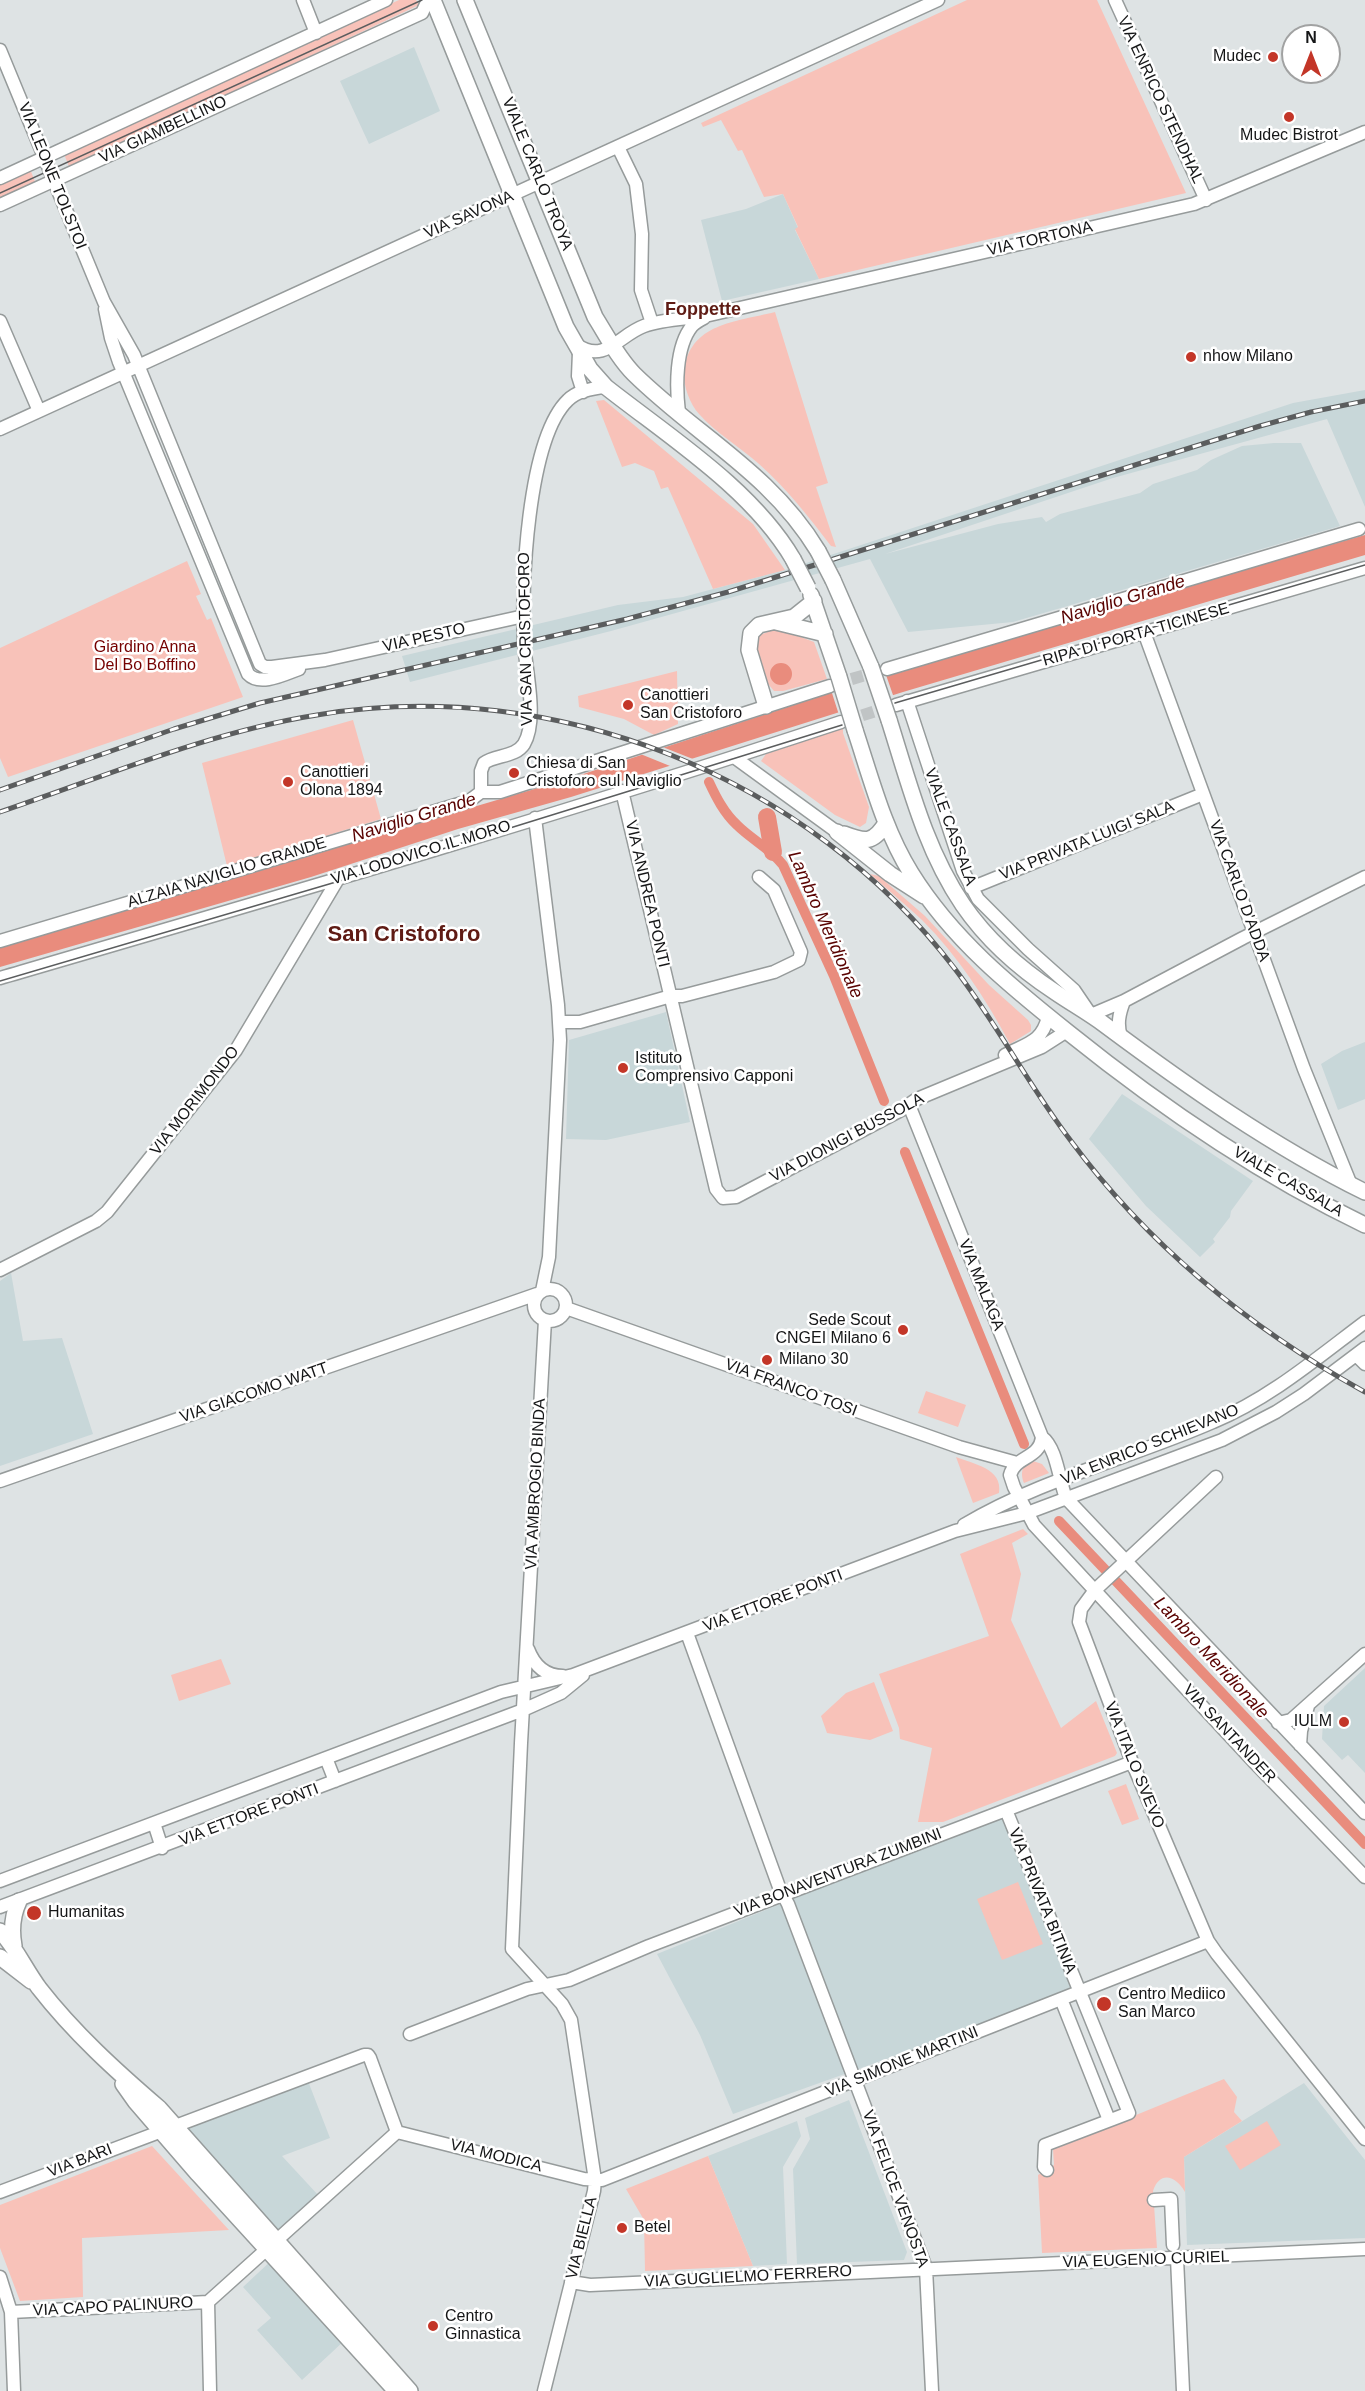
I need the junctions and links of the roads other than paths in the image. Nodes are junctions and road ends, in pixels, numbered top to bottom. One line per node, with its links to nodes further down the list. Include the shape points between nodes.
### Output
1 (303, 0): 8 (street)
2 (386, 0): 8 (street, VIA GIAMBELLINO)
3 (428, 0): 14 (street, VIA GIAMBELLINO, via 422,13)
4 (433, 0): 16 (main road, VIALE CARLO TROYA)
5 (465, 0): 15 (main road, VIALE CARLO TROYA)
6 (938, 0): 11 (street, VIA SAVONA)
7 (1115, 0): 17 (street, VIA ENRICO STENDHAL)
8 (316, 33): 12 (street, VIA GIAMBELLINO)
9 (0, 50): 12 (street, VIA LEONE TOLSTOI)
10 (1365, 132): 17 (street, VIA TORTONA)
11 (618, 147): 15 (street, VIA SAVONA); 22 (street, via 636,184 642,234 641,290)
12 (44, 158): 13 (street, VIA GIAMBELLINO); 14 (street, VIA LEONE TOLSTOI)
13 (0, 178)
14 (54, 181): 18 (street, VIA GIAMBELLINO); 19 (street, VIA LEONE TOLSTOI)
15 (541, 183): 16 (street, VIA SAVONA); 24 (main road, VIALE CARLO TROYA, via 595,317)
16 (514, 194): 23 (main road, VIALE CARLO TROYA); 25 (street, VIA SAVONA)
17 (1206, 200): 20 (street, VIA TORTONA)
18 (0, 205)
19 (104, 302): 25 (street, VIA LEONE TOLSTOI); 26 (street, VIA LEONE TOLSTOI, via 111,338)
20 (705, 316): 22 (street, VIA TORTONA); 30 (street, via 692,326 681,352 677,381)
21 (0, 321): 29 (street)
22 (652, 323): 24 (street, VIA TORTONA, via 642,326)
23 (576, 347): 24 (street, via 594,353); 27 (main road, VIALE CARLO TROYA); 28 (street)
24 (615, 350): 30 (main road, VIALE CARLO TROYA, via 632,372)
25 (139, 365): 26 (street, VIA SAVONA); 32 (street, VIA LEONE TOLSTOI)
26 (124, 373): 29 (street, VIA SAVONA); 33 (street, VIA LEONE TOLSTOI)
27 (606, 387): 28 (street, VIA SAN CRISTOFORO); 36 (main road, VIALE CARLO TROYA, via 738,492)
28 (583, 392): 39 (street, VIA SAN CRISTOFORO, via 569,399 551,422 540,457 526,534)
29 (39, 411): 31 (street, VIA SAVONA)
30 (679, 413): 35 (main road, VIALE CARLO TROYA, via 759,478 796,517)
31 (0, 429)
32 (178, 465): 33 (street, via 168,462); 43 (street, VIA LEONE TOLSTOI)
33 (163, 469): 44 (street, VIA LEONE TOLSTOI)
34 (1359, 530): 47 (street)
35 (818, 550): 70 (main road, VIALE CASSALA, bridge, via 851,618 927,834 948,881 984,931 1031,976)
36 (793, 559): 38 (main road, VIALE CASSALA, bridge)
37 (1365, 568): 41 (street, RIPA DI PORTA TICINESE)
38 (814, 601): 40 (main road, via 802,613); 42 (main road, VIALE CASSALA)
39 (524, 616): 45 (street, VIA PESTO); 55 (street, VIA SAN CRISTOFORO, via 529,726 518,750 484,763)
40 (776, 622): 42 (main road); 51 (main road, via 755,628 748,645)
41 (1144, 632): 50 (street, RIPA DI PORTA TICINESE); 56 (street, VIA CARLO D'ADDA)
42 (825, 634): 58 (main road, VIALE CASSALA, bridge)
43 (249, 639): 44 (street); 46 (street, VIA LEONE TOLSTOI, via 256,658)
44 (236, 644): 48 (street, VIA LEONE TOLSTOI)
45 (325, 660): 46 (street, VIA PESTO); 48 (street, VIA PESTO, via 266,679)
46 (265, 667)
47 (887, 669)
48 (252, 678)
49 (830, 686): 51 (street, ALZAIA NAVIGLIO GRANDE)
50 (901, 703): 63 (street, VIALE CASSALA)
51 (766, 706): 55 (street, ALZAIA NAVIGLIO GRANDE, via 500,792)
52 (841, 722): 53 (street, VIA LODOVICO IL MORO)
53 (734, 757): 54 (street, VIA LODOVICO IL MORO); 59 (street)
54 (622, 791): 57 (street, VIA LODOVICO IL MORO); 68 (street, VIA ANDREA PONTI)
55 (482, 792): 66 (street, ALZAIA NAVIGLIO GRANDE, via 469,801)
56 (1203, 794): 63 (street, VIA PRIVATA LUIGI SALA); 65 (street, VIA CARLO D'ADDA)
57 (535, 818): 62 (street, VIA LODOVICO IL MORO); 72 (street)
58 (886, 823): 59 (main road, via 878,835 865,840); 64 (main road, VIALE CASSALA)
59 (837, 832): 64 (main road)
60 (759, 877): 68 (street, via 774,890 801,952 799,960 774,972)
61 (1365, 878): 65 (street)
62 (338, 879): 67 (street, VIA LODOVICO IL MORO); 83 (street, VIA MORIMONDO, via 236,1050 107,1212)
63 (971, 888): 70 (street, VIALE CASSALA, via 1010,932 1074,990)
64 (927, 898): 71 (main road, VIALE CASSALA, via 977,957)
65 (1254, 933): 69 (street); 77 (street, VIA CARLO D'ADDA)
66 (0, 942)
67 (0, 978)
68 (671, 996): 72 (street, via 580,1022); 80 (street, VIA ANDREA PONTI, via 716,1189)
69 (1124, 1001): 70 (street); 74 (street, via 1118,1015)
70 (1091, 1015): 73 (main road); 74 (main road, VIALE CASSALA)
71 (1048, 1017): 73 (main road, VIALE CASSALA); 75 (street, VIA DIONIGI BUSSOLA, via 1041,1035)
72 (559, 1022): 82 (street)
73 (1066, 1031): 75 (street, VIA DIONIGI BUSSOLA, via 1042,1047); 81 (main road, VIALE CASSALA, via 1221,1144)
74 (1121, 1037): 78 (main road, VIALE CASSALA, via 1246,1124)
75 (972, 1077): 76 (street, VIA DIONIGI BUSSOLA)
76 (909, 1105): 80 (street, VIA DIONIGI BUSSOLA, via 736,1197); 92 (street, VIA MALAGA)
77 (1335, 1149): 78 (street); 79 (street, VIA CARLO D'ADDA)
78 (1319, 1167): 79 (main road, VIALE CASSALA)
79 (1358, 1188)
80 (723, 1198)
81 (1365, 1226)
82 (549, 1257): 84 (street); 85 (street)
83 (0, 1270)
84 (556, 1290): 85 (street); 88 (street, via 564,1297)
85 (539, 1292): 86 (street, VIA GIACOMO WATT); 87 (street)
86 (507, 1306): 87 (street, VIA GIACOMO WATT); 97 (street, VIA GIACOMO WATT)
87 (534, 1308): 89 (street)
88 (566, 1308): 89 (street, via 558,1319); 94 (street, VIA FRANCO TOSI, via 959,1447)
89 (545, 1320): 106 (street, VIA AMBROGIO BINDA)
90 (1365, 1322): 98 (street, VIA ENRICO SCHIEVANO, via 1246,1407)
91 (1362, 1356): 100 (street, VIA ENRICO SCHIEVANO, via 1249,1427)
92 (1042, 1437): 93 (street, via 1041,1445); 95 (street, VIA MALAGA)
93 (1030, 1457): 94 (street); 95 (street)
94 (1017, 1463): 99 (street, VIA SANTANDER, via 1010,1475)
95 (1056, 1463): 98 (street, VIA MALAGA)
96 (1216, 1477): 103 (street)
97 (0, 1480)
98 (1059, 1481): 99 (street, VIA ENRICO SCHIEVANO); 100 (street, VIA MALAGA)
99 (1019, 1497): 101 (street, VIA SANTANDER); 102 (street, VIA ETTORE PONTI)
100 (1066, 1498): 101 (street, VIA ENRICO SCHIEVANO); 103 (street)
101 (1027, 1513): 102 (street, VIA ETTORE PONTI); 104 (street, VIA SANTANDER, via 1034,1525)
102 (955, 1531): 105 (street, VIA ETTORE PONTI)
103 (1124, 1563): 104 (street); 114 (street)
104 (1097, 1588): 118 (street, VIA ITALO SVEVO, via 1081,1609 1079,1622); 125 (street, VIA SANTANDER, via 1254,1762)
105 (687, 1633): 108 (street, VIA ETTORE PONTI); 127 (street, VIA FELICE VENOSTA)
106 (528, 1648): 109 (street, via 534,1663 548,1674); 110 (street, VIA AMBROGIO BINDA)
107 (1365, 1654): 111 (street)
108 (590, 1669): 109 (street, VIA ETTORE PONTI); 112 (street, VIA ETTORE PONTI, via 561,1693)
109 (573, 1675): 110 (street, VIA ETTORE PONTI)
110 (525, 1686): 112 (street, VIA AMBROGIO BINDA); 117 (street, VIA ETTORE PONTI)
111 (1309, 1704): 114 (street, via 1290,1721); 116 (street)
112 (523, 1710): 113 (street, VIA ETTORE PONTI); 115 (street, VIA AMBROGIO BINDA)
113 (497, 1719): 115 (street); 119 (street, VIA ETTORE PONTI)
114 (1278, 1722): 116 (street)
115 (521, 1736): 134 (street, VIA AMBROGIO BINDA, via 512,1949)
116 (1300, 1746): 121 (street)
117 (326, 1758): 119 (street, VIA ETTORE PONTI); 122 (street, VIA ETTORE PONTI)
118 (1132, 1762): 120 (street, VIA BONAVENTURA ZUMBINI); 131 (street, VIA ITALO SVEVO)
119 (335, 1781): 123 (street, VIA ETTORE PONTI)
120 (1006, 1810): 127 (street, VIA BONAVENTURA ZUMBINI); 136 (street, VIA PRIVATA BITINIA)
121 (1365, 1814)
122 (154, 1823): 123 (street, VIA ETTORE PONTI); 124 (street, VIA ETTORE PONTI)
123 (162, 1848): 128 (street, VIA ETTORE PONTI)
124 (23, 1873): 126 (street, VIA ETTORE PONTI); 128 (street)
125 (1365, 1876)
126 (0, 1881)
127 (782, 1895): 134 (street, VIA BONAVENTURA ZUMBINI, via 569,1980); 139 (street, VIA FELICE VENOSTA)
128 (25, 1898): 129 (street, VIA ETTORE PONTI); 132 (main road, via 12,1918)
129 (0, 1907)
130 (0, 1931): 132 (main road)
131 (1208, 1941): 136 (street, VIA SIMONE MARTINI); 143 (street, VIA ITALO SVEVO)
132 (14, 1946): 135 (main road)
133 (0, 1957): 135 (main road)
134 (545, 1985): 138 (street, VIA BONAVENTURA ZUMBINI); 145 (street, VIA BIELLA, via 571,2020)
135 (39, 1987): 141 (main road, via 115,2071 135,2101)
136 (1079, 1992): 137 (street, VIA SIMONE MARTINI); 140 (street, VIA PRIVATA BITINIA, via 1129,2113)
137 (1061, 1999): 139 (street, VIA SIMONE MARTINI); 140 (street)
138 (410, 2034)
139 (855, 2081): 145 (street, VIA SIMONE MARTINI, via 610,2178); 152 (street, VIA FELICE VENOSTA)
140 (1109, 2121): 144 (street, via 1045,2145)
141 (167, 2128): 142 (street, VIA BARI, via 368,2055); 146 (street, VIA BARI); 148 (main road)
142 (397, 2132): 145 (street, VIA MODICA); 148 (street)
143 (1365, 2139)
144 (1047, 2170)
145 (595, 2180): 154 (street, VIA BIELLA)
146 (0, 2192)
147 (1154, 2200): 149 (street, via 1171,2199)
148 (271, 2243): 155 (street, VIA CAPO PALINURO); 159 (main road); 160 (main road)
149 (1173, 2245)
150 (1365, 2249): 151 (street, VIA EUGENIO CURIEL)
151 (1177, 2258): 152 (street, VIA EUGENIO CURIEL); 163 (street)
152 (926, 2268): 154 (street, VIA GUGLIELMO FERRERO, via 590,2285); 162 (street, VIA FELICE VENOSTA)
153 (0, 2277): 156 (street)
154 (571, 2282): 161 (street, VIA BIELLA)
155 (208, 2301): 156 (street, VIA CAPO PALINURO); 158 (street)
156 (11, 2312): 157 (street)
157 (14, 2391)
158 (210, 2391)
159 (396, 2391)
160 (411, 2391)
161 (544, 2391)
162 (932, 2391)
163 (1183, 2391)

